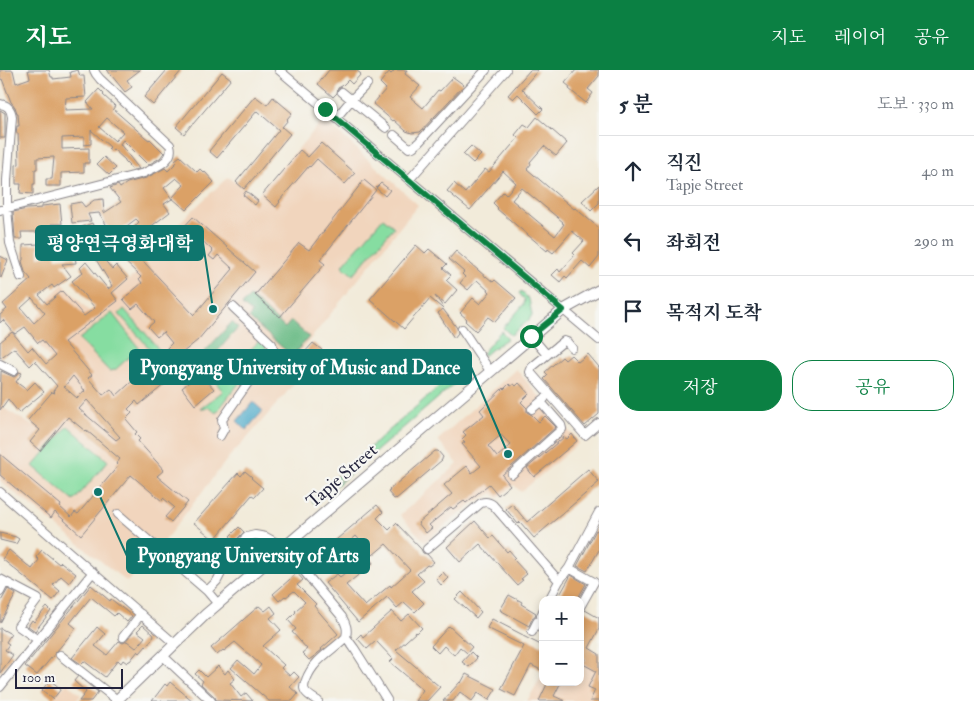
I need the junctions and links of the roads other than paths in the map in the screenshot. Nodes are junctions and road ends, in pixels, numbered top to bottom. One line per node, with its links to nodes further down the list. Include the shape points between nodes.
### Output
1 (94, 70): 13 (street, via 170,145 170,157 144,172)
2 (279, 70): 9 (street)
3 (486, 70): 11 (street, via 413,147 409,148)
4 (502, 72): 12 (street)
5 (367, 84): 7 (street)
6 (342, 92): 7 (street)
7 (352, 99): 9 (street); 10 (street)
8 (0, 104): 13 (street, via 12,111)
9 (336, 118): 12 (street)
10 (386, 128)
11 (394, 135)
12 (409, 180): 17 (street)
13 (3, 209): 14 (street)
14 (21, 277)
15 (599, 290): 17 (main road, Tapje Street)
16 (233, 307): 30 (street, via 273,347 222,420 224,429)
17 (563, 310): 19 (main road, Tapje Street); 20 (street)
18 (462, 329): 25 (street)
19 (531, 336): 22 (street); 25 (main road, Tapje Street)
20 (599, 340)
21 (572, 348): 22 (street, via 564,341)
22 (547, 355): 26 (street, via 530,372)
23 (0, 364): 24 (street)
24 (14, 371)
25 (490, 371): 35 (main road, Tapje Street)
26 (550, 394): 27 (street); 29 (street, via 586,435)
27 (541, 402): 28 (street); 31 (street, via 562,430)
28 (532, 409)
29 (599, 424)
30 (220, 436)
31 (512, 474)
32 (0, 492): 38 (street)
33 (599, 512): 37 (street)
34 (118, 514): 41 (street)
35 (284, 547): 41 (street, via 266,537 248,537 233,550 217,581); 45 (main road, Tapje Street); 50 (street, via 342,617)
36 (427, 549): 40 (street, via 481,503 489,502)
37 (569, 568): 40 (street); 44 (street, via 594,582)
38 (94, 572): 46 (street); 51 (street)
39 (3, 580): 42 (street); 51 (street, via 38,598 18,626)
40 (559, 581): 43 (street)
41 (207, 591): 45 (street)
42 (0, 592)
43 (551, 596)
44 (584, 600)
45 (218, 604): 52 (main road, Tapje Street)
46 (142, 614): 49 (street); 52 (street)
47 (539, 618): 48 (street)
48 (532, 632)
49 (123, 637)
50 (346, 637): 56 (street); 59 (street, via 314,665 309,674 305,690)
51 (38, 640): 55 (street)
52 (175, 644): 54 (main road, Tapje Street)
53 (60, 655): 57 (street)
54 (163, 656): 57 (main road, Tapje Street); 58 (street)
55 (0, 687)
56 (387, 700)
57 (116, 701)
58 (212, 701)
59 (318, 701)

